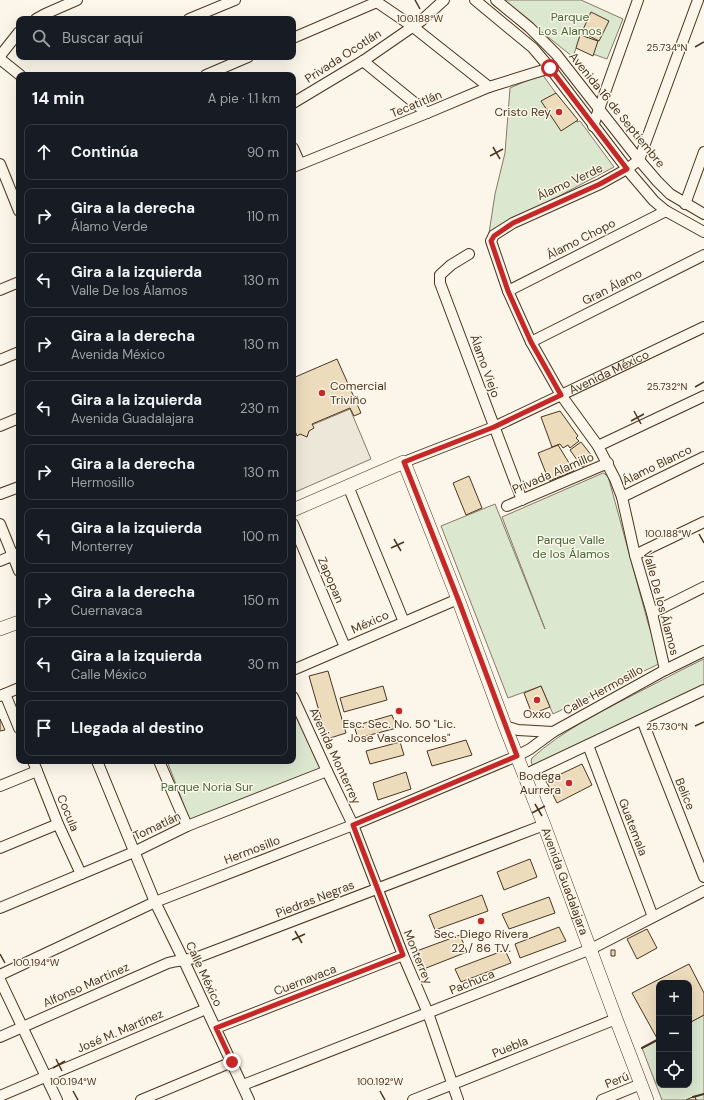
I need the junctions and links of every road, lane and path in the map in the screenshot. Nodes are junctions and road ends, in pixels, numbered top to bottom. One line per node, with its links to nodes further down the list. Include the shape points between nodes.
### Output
1 (78, 0): 9 (street)
2 (235, 0): 10 (street)
3 (444, 0): 11 (street, Privada Ocotlán)
4 (475, 0): 17 (street, via 526,41)
5 (496, 0): 22 (street, Avenida 16 de Septiembre, via 544,42)
6 (638, 0): 22 (street)
7 (698, 0): 26 (street)
8 (376, 1): 11 (street); 13 (street)
9 (49, 16)
10 (196, 16)
11 (412, 26): 16 (street, Privada Ocotlán); 20 (street)
12 (16, 36): 14 (street)
13 (296, 37)
14 (0, 57): 18 (street)
15 (241, 60): 19 (street)
16 (363, 61): 21 (street, Privada Ocotlán); 23 (street)
17 (550, 68): 20 (street, Tecatitlán); 24 (street)
18 (17, 72)
19 (213, 72)
20 (489, 87): 23 (street, Tecatitlán)
21 (296, 101)
22 (599, 109): 24 (street); 26 (street, Avenida 16 de Septiembre)
23 (427, 114): 28 (street, Tecatitlán)
24 (593, 126): 29 (street)
25 (704, 152): 31 (street)
26 (639, 160): 29 (street, Álamo Verde); 31 (street, Avenida 16 de Septiembre, via 670,194)
27 (0, 164): 30 (street)
28 (296, 166)
29 (627, 169): 32 (street); 35 (street, Álamo Verde, via 513,223)
30 (16, 204)
31 (685, 204): 33 (street, Avenida 16 de Septiembre)
32 (666, 211): 34 (street); 40 (street, Álamo Chopo)
33 (704, 214)
34 (704, 232)
35 (491, 241): 40 (street, Valle De los Álamos)
36 (469, 254): 49 (street, Álamo Viejo, via 451,264 440,275 440,283)
37 (704, 254): 42 (street, Gran Álamo)
38 (16, 283): 39 (street)
39 (0, 290)
40 (508, 291): 42 (street, Valle De los Álamos)
41 (704, 327): 45 (street, Avenida México)
42 (531, 342): 45 (street, Valle De los Álamos)
43 (16, 353): 44 (street)
44 (0, 360)
45 (561, 395): 49 (street, Avenida México); 50 (street, Valle De los Álamos)
46 (704, 396): 50 (street)
47 (16, 419): 48 (street)
48 (0, 426)
49 (494, 427): 52 (street, Avenida México); 60 (street, Álamo Viejo)
50 (598, 446): 53 (street, Valle De los Álamos)
51 (704, 457): 59 (street, Álamo Blanco)
52 (404, 462): 54 (main road, Avenida México); 57 (main road, Avenida Guadalajara)
53 (608, 463): 59 (street, Valle De los Álamos); 60 (street, Privada Alamillo)
54 (379, 473): 55 (main road, Avenida México); 57 (main road, via 395,472)
55 (348, 486): 62 (main road, Avenida México); 72 (street)
56 (16, 488): 58 (street)
57 (415, 491): 70 (main road, Avenida Guadalajara)
58 (0, 494)
59 (622, 497): 67 (street, Valle De los Álamos)
60 (522, 500): 61 (street, Privada Alamillo)
61 (507, 506)
62 (296, 509)
63 (704, 522): 67 (street)
64 (0, 524): 66 (street)
65 (296, 531): 75 (street, Zapopan)
66 (16, 554): 68 (street)
67 (635, 555): 71 (street, Valle De los Álamos)
68 (0, 561)
69 (704, 586): 71 (street)
70 (458, 599): 72 (street, México); 85 (main road, Avenida Guadalajara)
71 (652, 613): 78 (street, Valle De los Álamos)
72 (404, 622): 75 (street, México)
73 (16, 623): 74 (main road)
74 (0, 629)
75 (345, 647): 77 (street, México)
76 (704, 651): 78 (street, Calle Hermosillo)
77 (296, 669)
78 (665, 670): 86 (street, Calle Hermosillo)
79 (16, 689): 81 (street)
80 (703, 692): 83 (street)
81 (2, 695): 84 (street)
82 (296, 704): 92 (street, Avenida Monterrey)
83 (642, 720): 87 (street); 102 (street, Belice)
84 (16, 722)
85 (505, 726): 86 (street, via 518,730); 88 (main road, Avenida Guadalajara)
86 (552, 732): 88 (street, Calle Hermosillo)
87 (588, 745): 93 (street); 107 (street, Guatemala)
88 (517, 756): 93 (main road, Avenida Guadalajara); 96 (street, Hermosillo)
89 (98, 764): 100 (street, Calle México)
90 (160, 764): 98 (street)
91 (35, 766): 94 (street); 95 (street, Cocula)
92 (327, 771): 96 (street, Avenida Monterrey); 98 (street, Tomatlán)
93 (524, 775): 97 (main road, Avenida Guadalajara)
94 (0, 786)
95 (58, 824): 99 (street); 101 (street, Cocula)
96 (353, 825): 103 (street, Monterrey); 105 (street, Hermosillo)
97 (544, 825): 103 (street, Piedras Negras); 108 (main road, Avenida Guadalajara)
98 (187, 826): 100 (street, Tomatlán)
99 (0, 848)
100 (134, 852): 101 (street, Tomatlán); 105 (street, Calle México)
101 (81, 874): 106 (street, Tomatlán)
102 (704, 877)
103 (377, 889): 109 (street, Monterrey); 110 (street, Piedras Negras)
104 (704, 891): 107 (street, Pachuca)
105 (155, 902): 110 (street, Calle México); 111 (street, Hermosillo)
106 (0, 908)
107 (653, 917): 108 (street, Pachuca)
108 (591, 949): 114 (street, Pachuca); 115 (main road, Avenida Guadalajara)
109 (403, 955): 114 (street, Monterrey); 117 (street, Cuernavaca)
110 (184, 961): 113 (street, Calle México); 116 (street, Alfonso Martinez, via 168,963)
111 (0, 975)
112 (0, 980): 116 (street)
113 (206, 1009): 117 (street, Calle México); 120 (street, José M. Martínez)
114 (428, 1014): 121 (street, Monterrey); 123 (street, Pachuca)
115 (616, 1019): 121 (street, Puebla); 122 (main road, Avenida Guadalajara)
116 (23, 1027): 118 (street, Alfonso Martinez); 120 (street)
117 (216, 1028): 119 (street, Calle México)
118 (0, 1037)
119 (232, 1062): 123 (street, Calle México); 126 (street)
120 (45, 1077): 124 (street, José M. Martínez); 125 (street)
121 (452, 1084): 128 (street, Puebla); 129 (street, Monterrey)
122 (641, 1084): 130 (street, Perú); 131 (main road, Avenida Guadalajara)
123 (243, 1085): 127 (street, Calle México)
124 (0, 1096)
125 (57, 1100)
126 (141, 1100)
127 (249, 1100)
128 (413, 1100)
129 (458, 1100)
130 (602, 1100)
131 (647, 1100)

